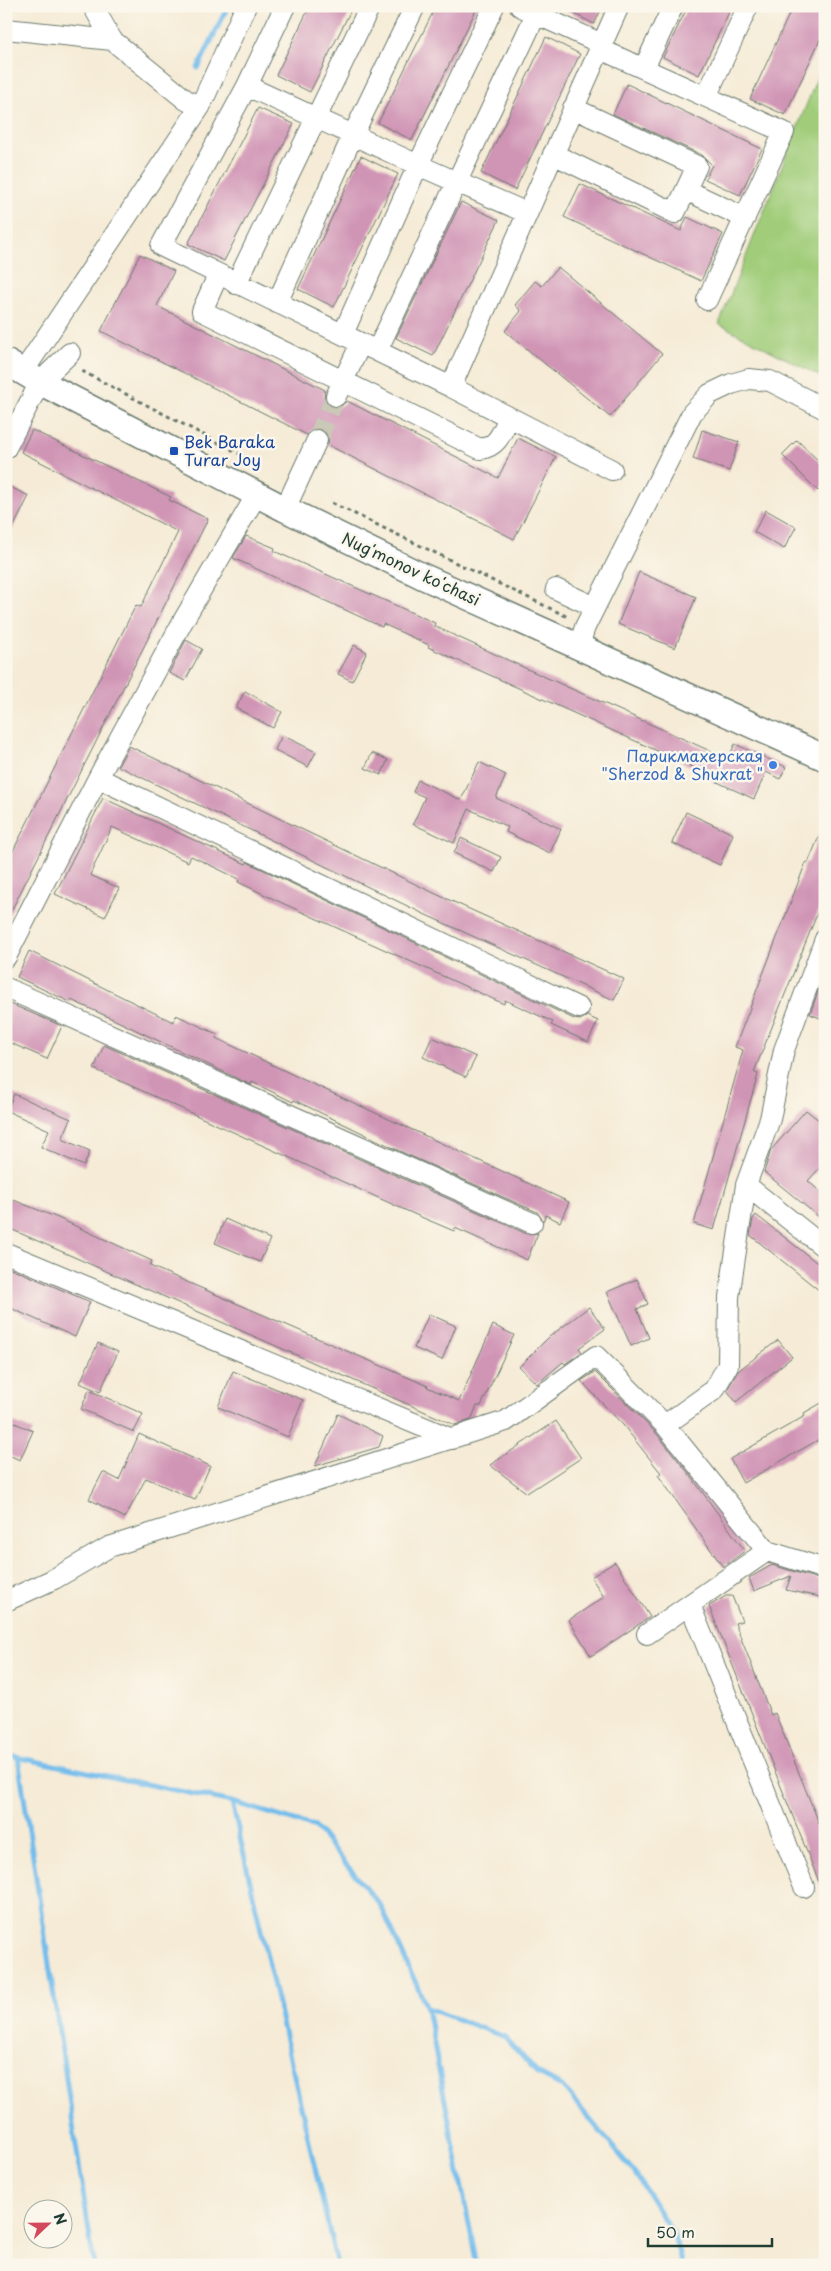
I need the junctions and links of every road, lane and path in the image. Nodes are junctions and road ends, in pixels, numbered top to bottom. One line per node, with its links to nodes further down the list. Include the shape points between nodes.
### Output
1 (92, 6): 12 (street)
2 (246, 6): 17 (street)
3 (285, 6): 15 (street)
4 (370, 6): 26 (street)
5 (415, 6): 19 (street)
6 (494, 6): 21 (street)
7 (619, 6): 13 (street)
8 (673, 6): 14 (street)
9 (748, 6): 16 (street)
10 (532, 9): 13 (street); 22 (street)
11 (6, 29): 12 (street)
12 (112, 40): 17 (street, via 186,100)
13 (601, 46): 14 (street); 18 (street)
14 (644, 68): 16 (street)
15 (247, 86): 19 (street); 26 (street, via 161,246)
16 (706, 97): 25 (street, via 784,132)
17 (200, 107): 32 (street)
18 (573, 108): 20 (street); 23 (street, via 696,166)
19 (353, 135): 21 (street); 28 (street)
20 (553, 154): 23 (street, via 675,213); 24 (street)
21 (418, 165): 22 (street); 29 (street)
22 (457, 182): 24 (street); 30 (street)
23 (686, 190): 25 (street)
24 (527, 212): 34 (street)
25 (745, 218): 27 (street)
26 (227, 279): 28 (street); 35 (street, via 202,311)
27 (708, 300)
28 (277, 302): 29 (street)
29 (343, 334): 30 (street)
30 (369, 347): 34 (street); 35 (street)
31 (70, 353): 32 (street)
32 (23, 372): 39 (street); 42 (main road, Nugʻmonov koʻchasi)
33 (82, 372): 40 (path)
34 (451, 387): 37 (street)
35 (340, 389): 37 (street, via 480,449 490,448 497,441)
36 (825, 409): 46 (street, via 770,381 749,379 710,394 692,413)
37 (509, 417): 41 (street)
38 (317, 440): 44 (street)
39 (6, 448)
40 (257, 463)
41 (612, 470)
42 (258, 494): 44 (main road, Nugʻmonov koʻchasi); 50 (street, via 183,621)
43 (332, 503): 47 (path)
44 (285, 509): 48 (main road, Nugʻmonov koʻchasi, via 422,576)
45 (556, 589): 46 (street)
46 (595, 607): 48 (street)
47 (570, 618)
48 (579, 646): 49 (main road, Nugʻmonov koʻchasi)
49 (825, 758)
50 (98, 778): 52 (street); 54 (street)
51 (825, 939): 55 (street, via 784,1050 770,1119)
52 (6, 957)
53 (6, 988): 56 (street)
54 (579, 1008)
55 (746, 1185): 57 (street); 59 (street, via 729,1297 728,1364 714,1390)
56 (532, 1223)
57 (825, 1248)
58 (6, 1253): 60 (street)
59 (665, 1425): 60 (street, via 596,1356 506,1421); 61 (street)
60 (452, 1439): 63 (street, via 108,1547 54,1579)
61 (767, 1551): 62 (street); 64 (street)
62 (825, 1569)
63 (6, 1601)
64 (690, 1605): 65 (street); 66 (street)
65 (647, 1634)
66 (804, 1886)

